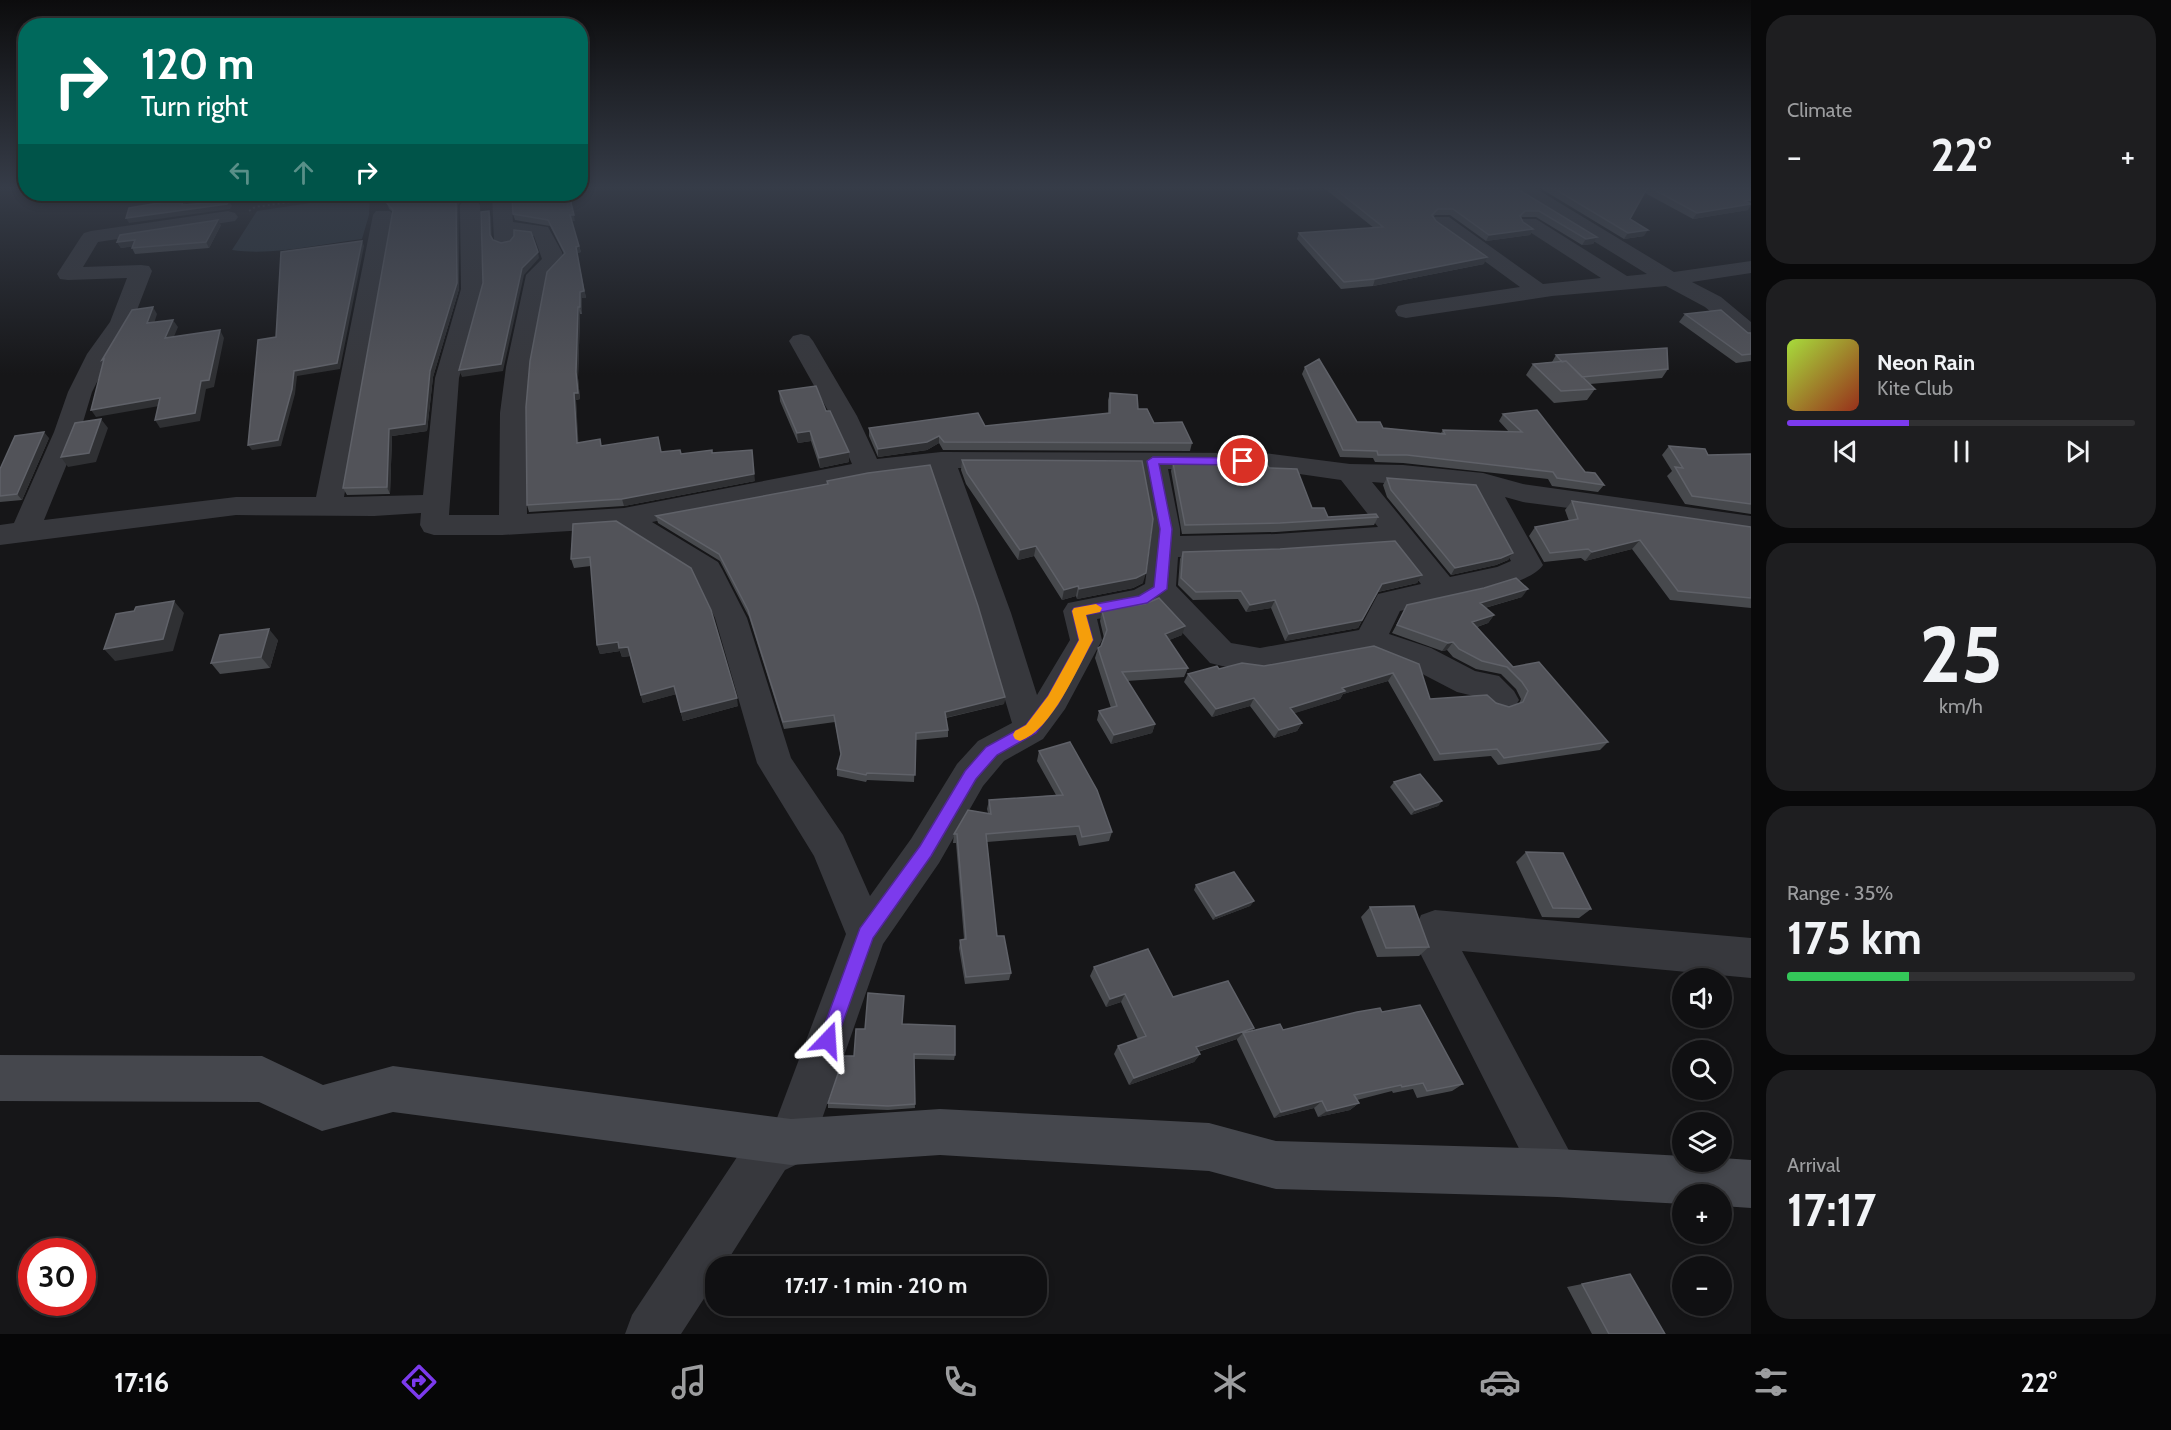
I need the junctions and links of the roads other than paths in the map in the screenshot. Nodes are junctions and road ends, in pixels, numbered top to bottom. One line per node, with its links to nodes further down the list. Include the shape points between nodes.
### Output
1 (83, 250): 25 (street, via 69,273 141,271 121,323 99,354 80,392 67,432)
2 (376, 250): 21 (street)
3 (471, 250): 20 (street, via 472,289 447,378)
4 (551, 250): 23 (street, via 553,260 537,274 518,367 513,413)
5 (1483, 250): 11 (street)
6 (1571, 250): 10 (street)
7 (1623, 250): 9 (street)
8 (1751, 267): 9 (street)
9 (1670, 279): 10 (street); 13 (street, via 1713,302)
10 (1623, 284): 11 (street)
11 (1539, 291): 12 (street)
12 (1406, 311)
13 (1751, 334)
14 (801, 341): 17 (street, via 844,416)
15 (941, 460): 16 (street); 17 (street); 32 (street)
16 (1153, 461): 18 (street, via 1266,461); 27 (street, via 1166,529)
17 (868, 468): 22 (street)
18 (1350, 473): 19 (street); 26 (street)
19 (1483, 482): 24 (street, via 1523,493); 29 (street, via 1528,565 1504,576)
20 (435, 503): 21 (street); 23 (street, via 434,525)
21 (328, 506): 25 (street, via 236,506)
22 (624, 518): 23 (street); 33 (street, via 707,569 731,618 775,763 829,847)
23 (513, 524)
24 (1751, 526)
25 (13, 533)
26 (1399, 536): 27 (street); 29 (street)
27 (1164, 547): 28 (street)
28 (1160, 589): 30 (street, via 1222,654 1260,660); 32 (street, via 1142,600 1079,611 1086,640 1053,700)
29 (1443, 590): 30 (street, via 1389,602)
30 (1370, 640): 31 (street, via 1419,657 1469,683 1487,685)
31 (1502, 700)
32 (1031, 729): 33 (street, via 991,751 970,775 926,851)
33 (866, 934): 36 (street)
34 (1751, 958): 37 (street, via 1435,929 1437,945)
35 (0, 1078): 36 (street, via 262,1079 322,1108 393,1089)
36 (791, 1142): 37 (street, via 940,1132 1209,1148 1276,1165); 39 (street, via 768,1153)
37 (1557, 1173): 38 (street)
38 (1751, 1184)
39 (651, 1334)

